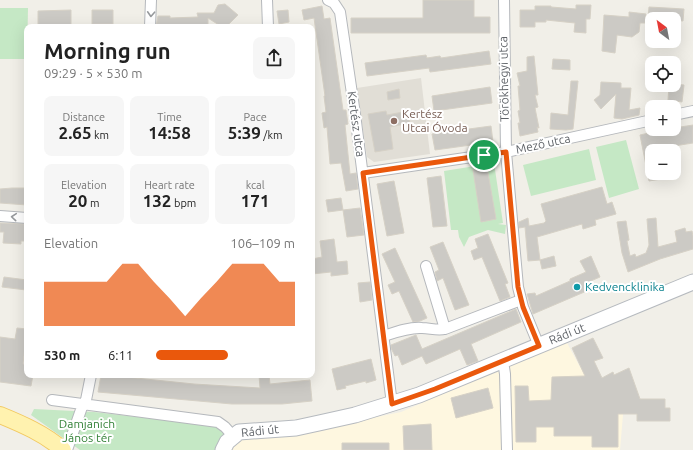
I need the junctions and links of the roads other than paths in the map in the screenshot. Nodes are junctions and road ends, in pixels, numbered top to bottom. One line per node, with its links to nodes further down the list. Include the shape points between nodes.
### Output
1 (151, 0): 5 (street, one-way to 5)
2 (267, 0): 6 (street)
3 (328, 0): 11 (street, Kertész utca, via 334,3 340,12)
4 (504, 0): 10 (street, Törökhegyi utca)
5 (150, 24)
6 (268, 24)
7 (693, 111): 8 (street)
8 (681, 114)
9 (645, 122): 10 (street, Mező utca)
10 (506, 152): 11 (street, Mező utca); 16 (street, Törökhegyi utca)
11 (363, 173): 18 (street, Kertész utca)
12 (0, 216): 13 (street, one-way to 12)
13 (24, 218)
14 (426, 266): 17 (street)
15 (693, 282): 19 (street, Rádi út)
16 (521, 300): 17 (street); 19 (street, Törökhegyi utca)
17 (445, 329): 18 (street, via 411,329)
18 (384, 336): 24 (street, Kertész utca)
19 (539, 346): 20 (street, Rádi út)
20 (503, 361): 24 (street, Rádi út); 30 (street, via 506,374)
21 (90, 378): 23 (street)
22 (52, 400): 23 (street)
23 (84, 404): 26 (street, via 218,422); 28 (street)
24 (392, 404): 26 (street, Rádi út, via 320,423 245,431)
25 (0, 415): 27 (main road, via 44,436)
26 (233, 436): 29 (street)
27 (63, 450)
28 (67, 450)
29 (223, 450)
30 (507, 450)

